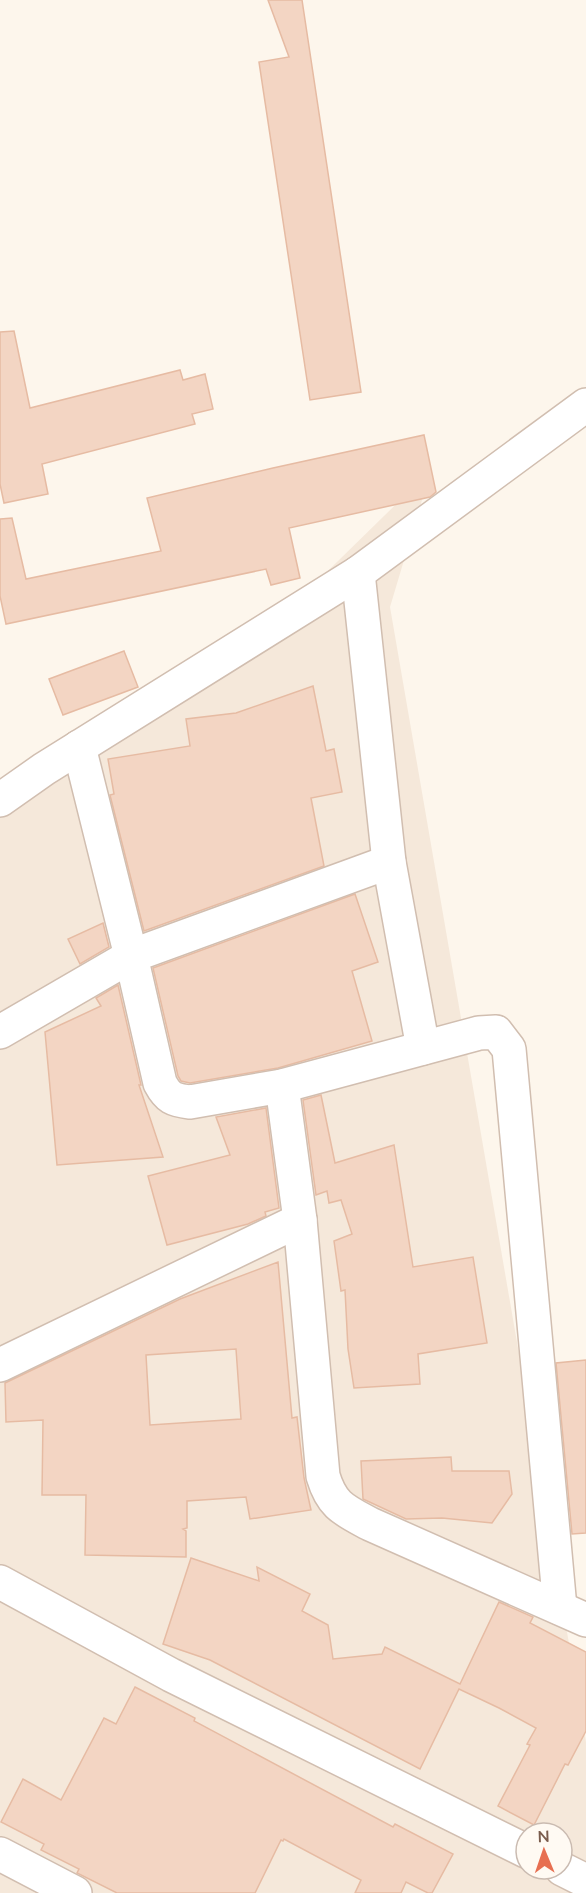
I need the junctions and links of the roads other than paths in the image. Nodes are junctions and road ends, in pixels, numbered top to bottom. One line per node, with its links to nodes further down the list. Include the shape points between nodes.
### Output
1 (586, 405): 2 (street)
2 (358, 573): 3 (street); 5 (street)
3 (79, 747): 4 (street); 6 (street)
4 (0, 800)
5 (389, 862): 6 (street); 8 (street)
6 (131, 956): 7 (street); 9 (street, via 160,1083 166,1094 190,1102)
7 (0, 1032)
8 (423, 1048): 9 (street); 13 (street, via 496,1032 509,1049)
9 (282, 1086): 10 (street)
10 (300, 1220): 11 (street); 13 (street, via 323,1476 328,1493 341,1508 370,1524)
11 (0, 1365)
12 (0, 1582): 14 (street, via 171,1675)
13 (573, 1614)
14 (514, 1845)
15 (0, 1854): 16 (street)
16 (75, 1893)

